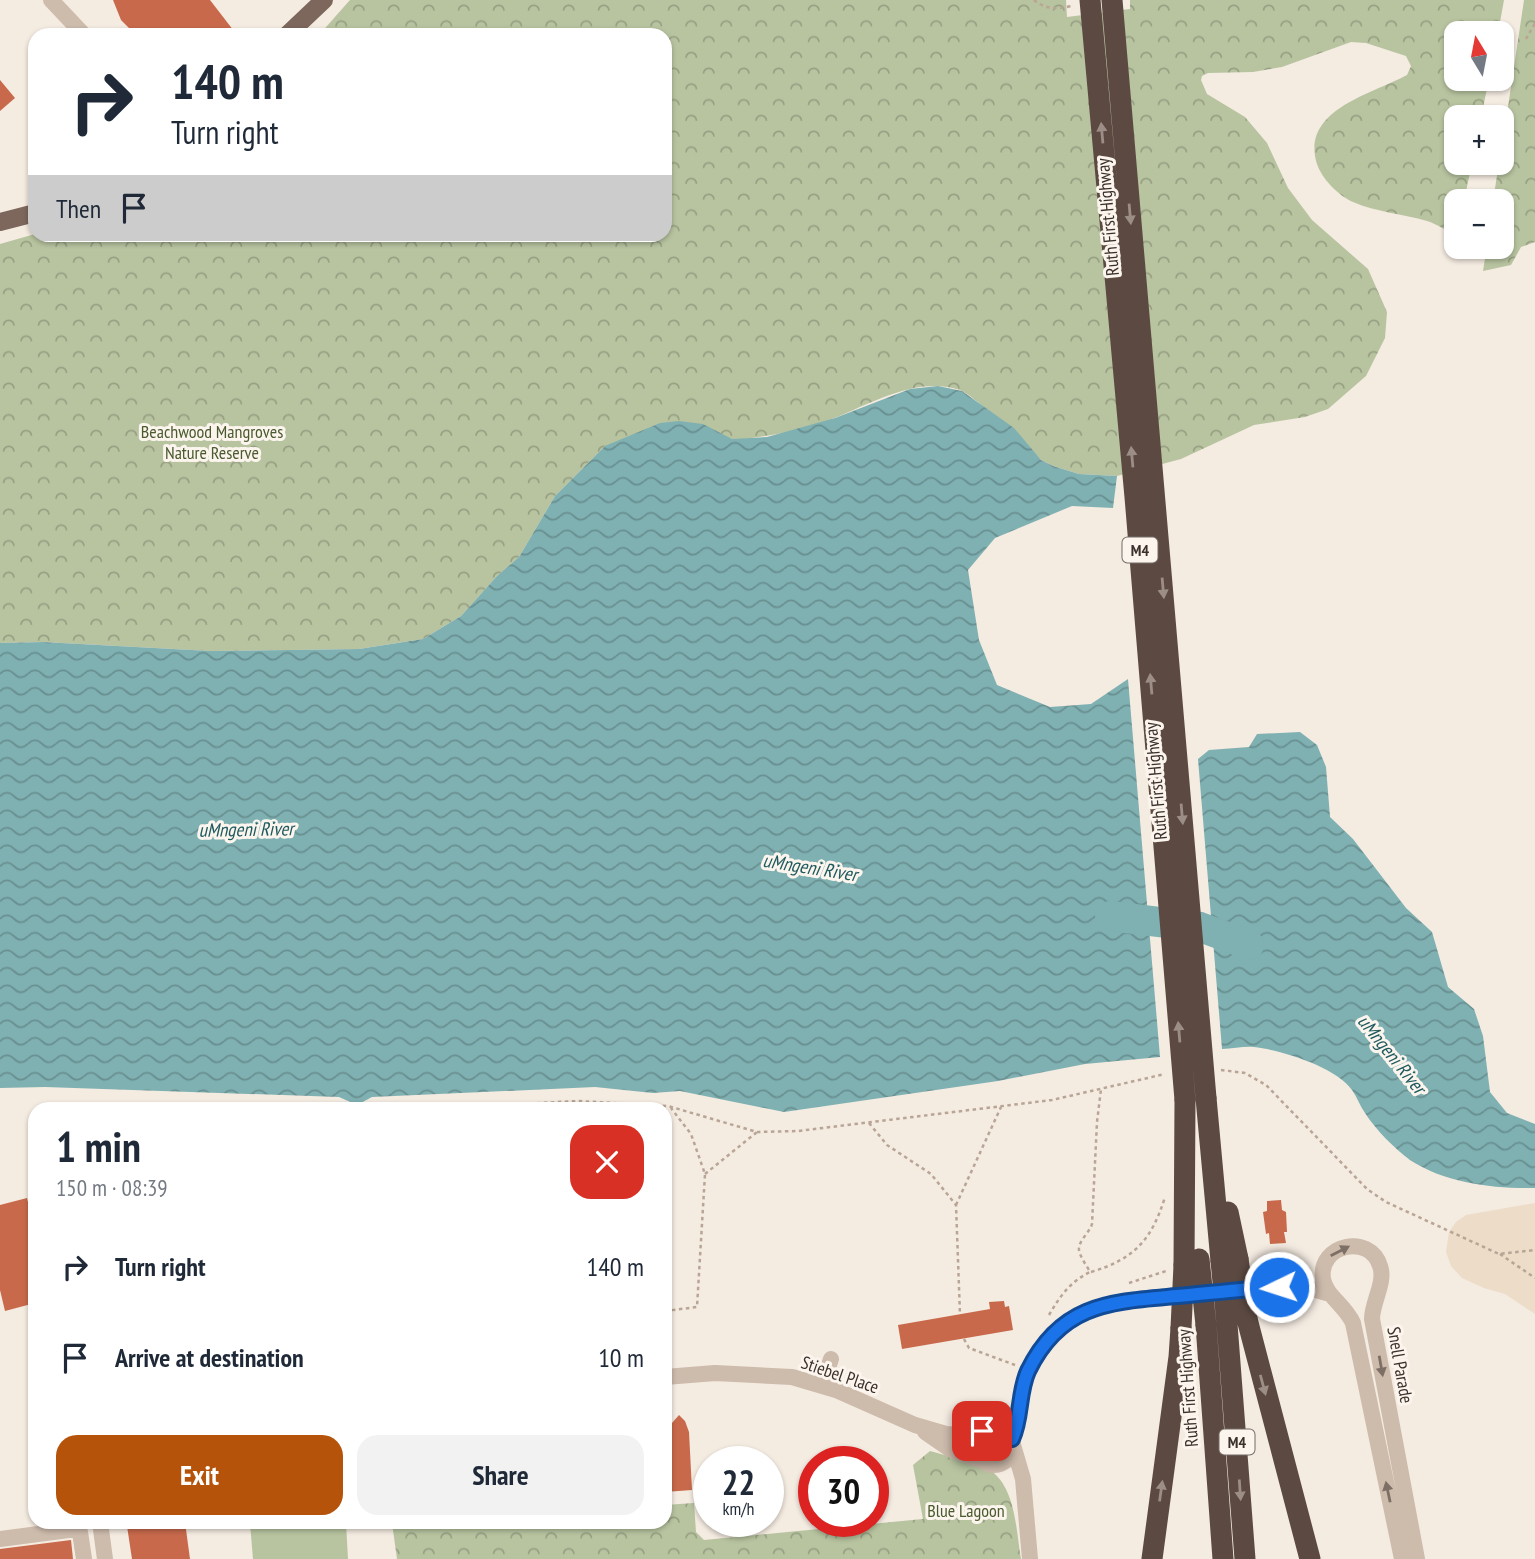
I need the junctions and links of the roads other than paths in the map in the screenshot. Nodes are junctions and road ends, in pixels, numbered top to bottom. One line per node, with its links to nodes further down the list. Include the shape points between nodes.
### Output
1 (51, 0): 4 (street)
2 (324, 0): 5 (main road)
3 (1098, 1): 8 (highway, Ruth First Highway / M4, bridge, via 1135,498)
4 (77, 28)
5 (294, 28)
6 (28, 215): 7 (main road)
7 (0, 222)
8 (1196, 1099): 9 (highway, Ruth First Highway / M4); 11 (highway, Ruth First Highway / M4, bridge, via 1208,1121 1229,1260)
9 (1192, 1262): 11 (highway, Ruth First Highway / M4, bridge); 27 (highway, one-way to 9, bridge)
10 (1330, 1294): 17 (street, via 1302,1286 1107,1303 1084,1311 1052,1336 1028,1372); 31 (street, Snell Parade, one-way to 10, via 1353,1323); 32 (street, Snell Parade, one-way to 32, via 1322,1273 1329,1256 1353,1245 1370,1251 1382,1275 1372,1319)
11 (1226, 1323): 28 (highway, Ruth First Highway / M4); 29 (highway, Ruth First Highway / M4, one-way to 29); 30 (highway, one-way to 30)
12 (831, 1359): 14 (street)
13 (672, 1376): 14 (street, Stiebel Place, via 754,1374 792,1377)
14 (822, 1386): 15 (street, Stiebel Place)
15 (915, 1425): 16 (street, Stiebel Place, via 954,1435); 18 (street, Stiebel Place, via 951,1450)
16 (982, 1431): 17 (street, via 999,1428); 18 (street, via 976,1443 978,1456)
17 (1013, 1442): 18 (street, via 1008,1460); 19 (street)
18 (990, 1463): 19 (street, via 1010,1476)
19 (1025, 1497): 26 (street)
20 (68, 1529): 23 (street)
21 (76, 1529): 24 (street)
22 (101, 1529): 25 (street)
23 (0, 1539)
24 (84, 1559)
25 (105, 1559)
26 (1030, 1559)
27 (1152, 1559)
28 (1223, 1559)
29 (1245, 1559)
30 (1310, 1559)
31 (1402, 1559)
32 (1417, 1559)

